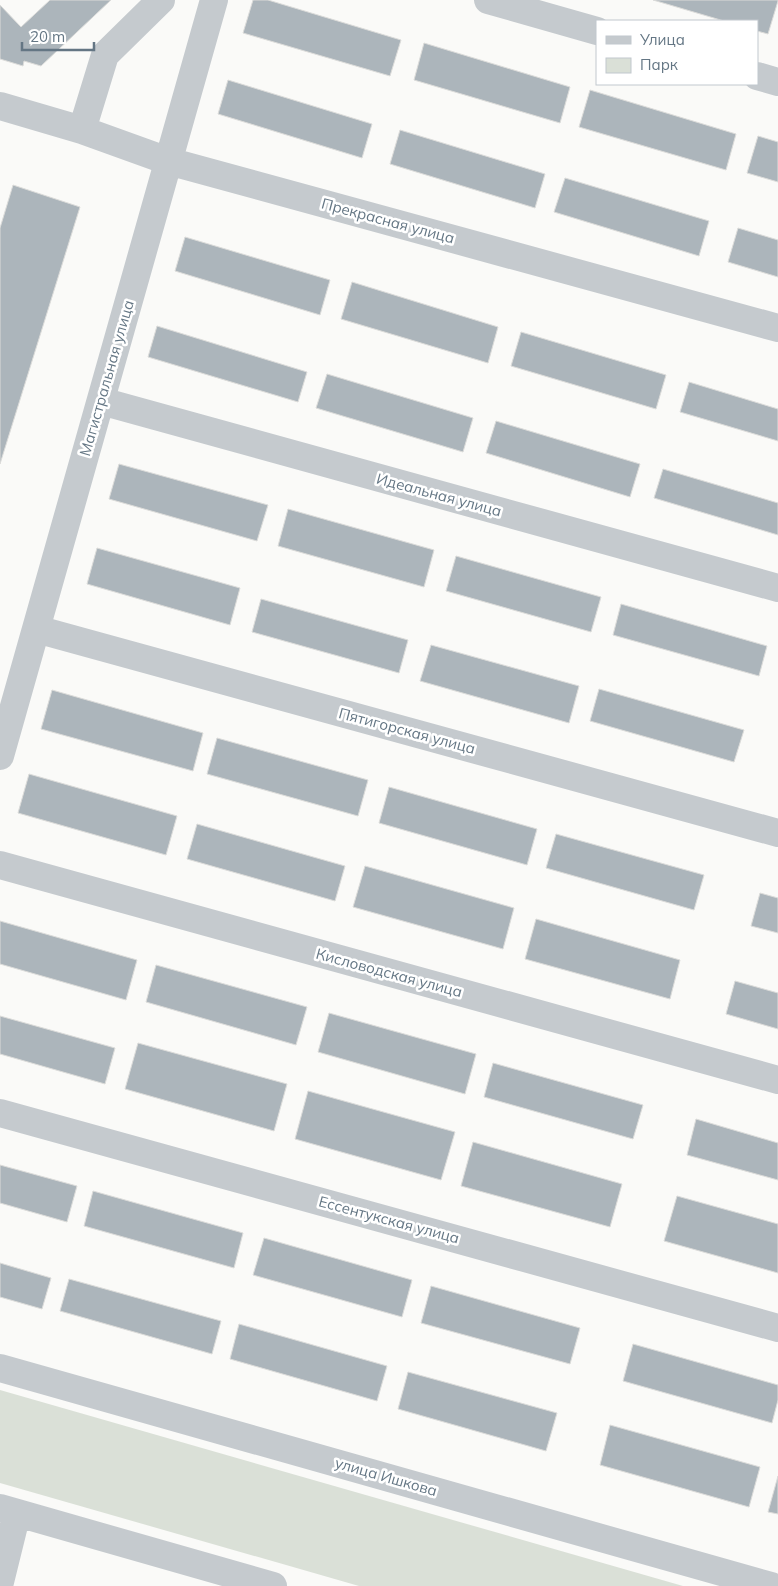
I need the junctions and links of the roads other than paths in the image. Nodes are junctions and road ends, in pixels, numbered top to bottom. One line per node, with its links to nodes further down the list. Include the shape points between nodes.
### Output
1 (161, 0): 8 (street, via 106,55)
2 (214, 0): 9 (street, Магистральная улица)
3 (488, 0): 4 (street)
4 (596, 31)
5 (758, 76): 6 (street)
6 (778, 82)
7 (0, 106): 8 (street, Прекрасная улица)
8 (82, 130): 9 (street, Прекрасная улица)
9 (168, 161): 10 (street, Прекрасная улица); 11 (street, Магистральная улица)
10 (778, 328)
11 (101, 402): 12 (street, Идеальная улица); 13 (street, Магистральная улица)
12 (778, 588)
13 (36, 629): 14 (street, Магистральная улица); 15 (street, Пятигорская улица)
14 (1, 750)
15 (778, 833)
16 (0, 865): 17 (street, Кисловодская улица)
17 (778, 1080)
18 (0, 1113): 19 (street, Ессентукская улица)
19 (778, 1328)
20 (0, 1368): 24 (street, улица Ишкова)
21 (9, 1510): 22 (street); 23 (street)
22 (0, 1582)
23 (273, 1586)
24 (771, 1586)

